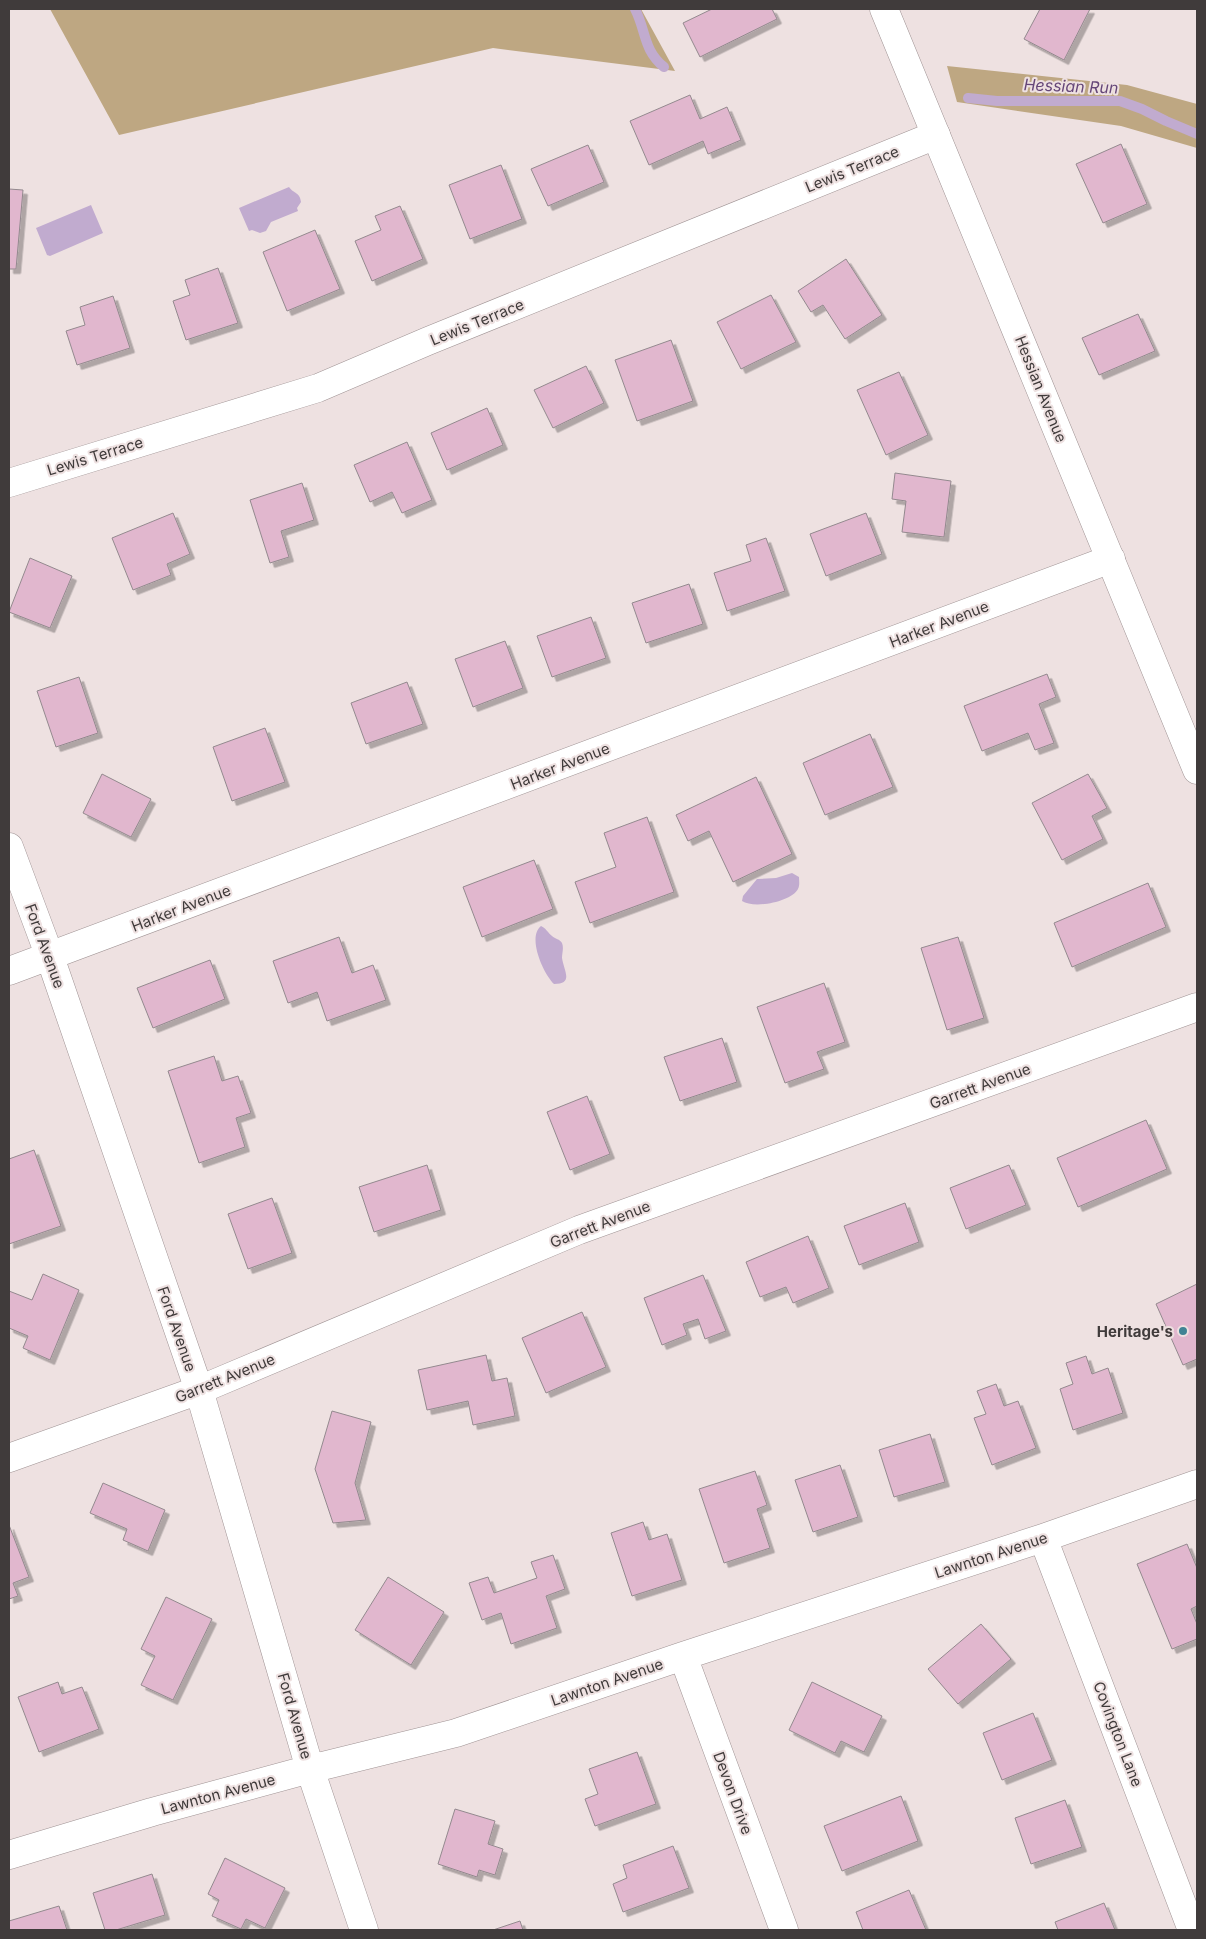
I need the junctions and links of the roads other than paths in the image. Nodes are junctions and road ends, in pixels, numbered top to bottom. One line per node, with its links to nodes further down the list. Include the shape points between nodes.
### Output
1 (884, 9): 2 (street, Hessian Avenue)
2 (936, 135): 3 (street, Lewis Terrace, via 318,388); 4 (street, Hessian Avenue)
3 (9, 483)
4 (1110, 559): 5 (street, Hessian Avenue); 7 (street, Harker Avenue)
5 (1197, 770)
6 (9, 848): 7 (street, Ford Avenue)
7 (50, 957): 8 (street, Harker Avenue); 10 (street, Ford Avenue)
8 (9, 971)
9 (1197, 1007): 10 (street, Garrett Avenue, via 580,1230)
10 (199, 1390): 11 (street, Garrett Avenue); 15 (street, Ford Avenue)
11 (9, 1458)
12 (1197, 1484): 13 (street, Lawnton Avenue)
13 (1044, 1538): 14 (street, Lawnton Avenue); 19 (street, Covington Lane)
14 (683, 1656): 15 (street, Lawnton Avenue, via 456,1733); 18 (street, Devon Drive)
15 (310, 1769): 16 (street, Lawnton Avenue); 17 (street, Ford Avenue)
16 (9, 1855)
17 (364, 1930)
18 (784, 1930)
19 (1192, 1930)

